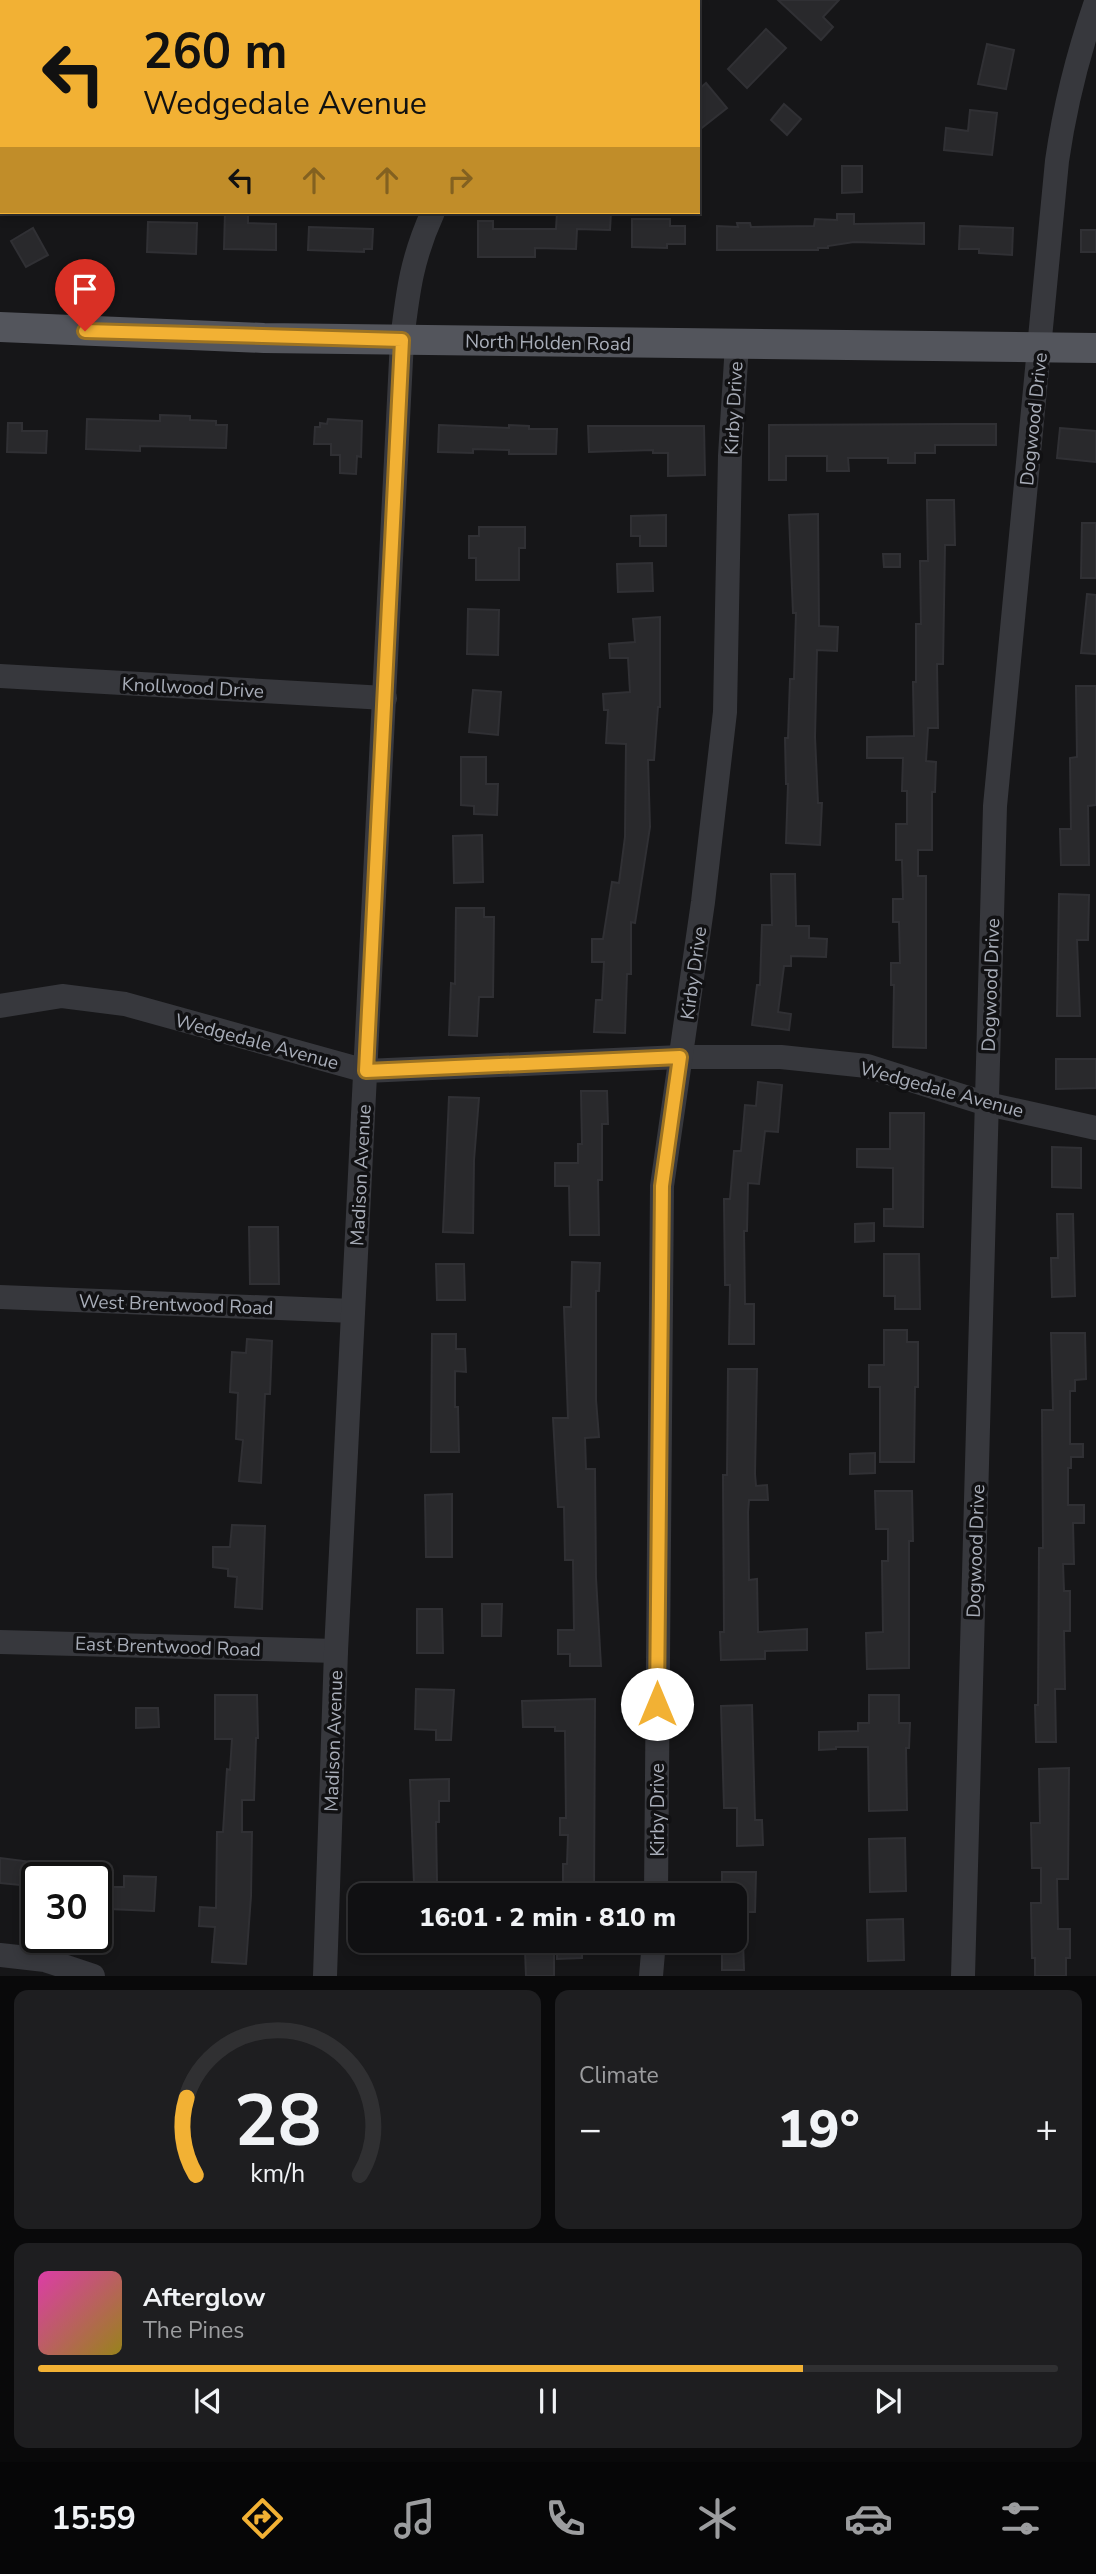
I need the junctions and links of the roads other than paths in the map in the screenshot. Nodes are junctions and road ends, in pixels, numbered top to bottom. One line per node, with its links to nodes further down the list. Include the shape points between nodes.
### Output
1 (1096, 2): 6 (street, Dogwood Drive, via 1065,105)
2 (432, 214): 4 (street, Madison Avenue, via 411,271)
3 (0, 327): 4 (main road, North Holden Road)
4 (402, 340): 5 (main road, North Holden Road); 9 (street, Madison Avenue)
5 (737, 344): 6 (main road, North Holden Road); 11 (street, Kirby Drive, via 725,712)
6 (1040, 347): 7 (main road, North Holden Road); 13 (street, Dogwood Drive, via 995,806)
7 (1096, 348)
8 (0, 676): 9 (street, Knollwood Drive)
9 (385, 698): 12 (street, Madison Avenue)
10 (0, 1006): 12 (street, Wedgedale Avenue, via 62,996 125,1004)
11 (680, 1057): 12 (street, Wedgedale Avenue); 13 (street, Wedgedale Avenue, via 781,1057 867,1066); 19 (street, Kirby Drive, via 662,1186)
12 (366, 1071): 16 (street, Madison Avenue)
13 (987, 1104): 14 (street, Wedgedale Avenue); 25 (street, Dogwood Drive)
14 (1096, 1128)
15 (0, 1297): 16 (street, West Brentwood Road)
16 (352, 1311): 18 (street, Madison Avenue)
17 (0, 1642): 18 (street, East Brentwood Road)
18 (336, 1651): 23 (street, Madison Avenue)
19 (656, 1883)
20 (653, 1953): 24 (street)
21 (0, 1955): 22 (street, via 45,1960)
22 (93, 1976)
23 (325, 1976)
24 (651, 1976)
25 (964, 1976)

